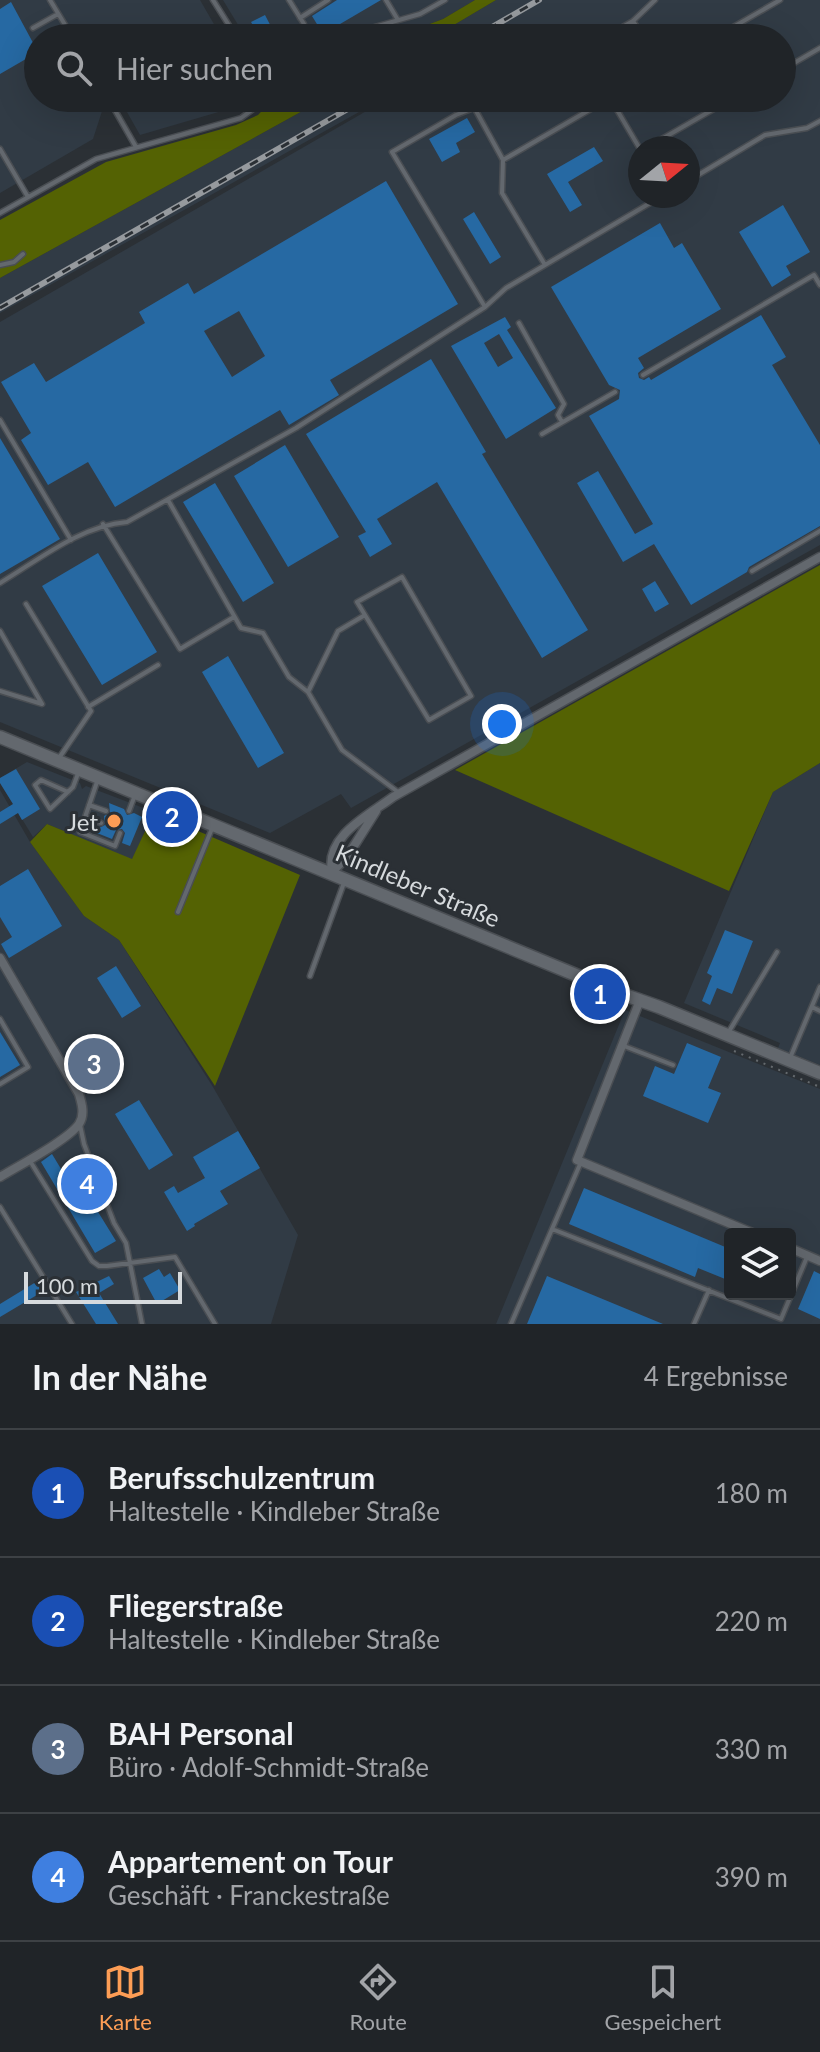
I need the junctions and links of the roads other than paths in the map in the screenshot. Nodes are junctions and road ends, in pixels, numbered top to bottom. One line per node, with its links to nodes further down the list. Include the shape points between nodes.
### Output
1 (50, 0): 9 (lane)
2 (213, 0): 15 (lane)
3 (289, 0): 10 (lane)
4 (328, 0): 10 (lane)
5 (386, 0): 11 (lane)
6 (445, 0): 11 (lane)
7 (655, 0): 12 (lane)
8 (780, 0): 20 (lane)
9 (58, 14): 13 (lane); 14 (lane)
10 (300, 18): 16 (lane)
11 (398, 20): 17 (lane)
12 (633, 21): 18 (lane); 19 (lane)
13 (40, 24)
14 (64, 24)
15 (228, 24)
16 (304, 24)
17 (384, 24)
18 (628, 24)
19 (635, 24)
20 (738, 24)
21 (820, 48): 22 (lane)
22 (796, 62)
23 (116, 112): 33 (lane)
24 (249, 112): 33 (lane)
25 (466, 112): 45 (lane, via 392,152)
26 (477, 112): 35 (lane)
27 (586, 112): 35 (lane)
28 (618, 112): 31 (lane)
29 (709, 112): 32 (lane)
30 (820, 121): 36 (lane, via 765,135)
31 (632, 136)
32 (667, 136)
33 (136, 147): 37 (lane, via 96,159)
34 (0, 149): 37 (lane)
35 (503, 160): 42 (lane, via 502,193)
36 (700, 174)
37 (28, 197): 39 (lane)
38 (642, 208): 42 (lane)
39 (0, 213)
40 (23, 254): 41 (lane)
41 (0, 265)
42 (545, 265): 45 (lane)
43 (817, 273): 44 (lane); 47 (lane)
44 (820, 285)
45 (485, 307): 52 (lane, via 296,428)
46 (519, 323): 50 (lane, via 564,404 558,415)
47 (643, 375)
48 (615, 392): 50 (lane)
49 (0, 420): 55 (lane)
50 (562, 422): 51 (lane)
51 (542, 434)
52 (168, 500): 53 (lane, via 127,522); 61 (lane)
53 (103, 524): 55 (lane); 61 (lane, via 180,649)
54 (820, 531): 57 (lane)
55 (71, 540): 58 (lane)
56 (820, 557): 73 (street)
57 (752, 571)
58 (0, 583)
59 (26, 604): 66 (lane)
60 (365, 615): 60 (lane, via 429,720 471,696 402,577 357,602); 65 (lane, via 338,631)
61 (235, 617): 65 (lane, via 241,628 263,633 289,677)
62 (0, 631): 64 (lane, via 42,704)
63 (158, 665): 66 (lane)
64 (0, 691)
65 (308, 692): 73 (lane, via 342,750)
66 (88, 707): 68 (lane, via 91,711)
67 (1, 740): 68 (main road, Kindleber Straße)
68 (58, 760): 69 (main road, Kindleber Straße)
69 (80, 769): 70 (main road, Kindleber Straße); 71 (lane)
70 (99, 777): 72 (main road, Kindleber Straße); 74 (lane)
71 (68, 792): 71 (lane, via 50,809 35,785 41,780)
72 (136, 792): 77 (lane); 80 (main road, Kindleber Straße)
73 (400, 793): 75 (street)
74 (89, 805): 76 (lane); 78 (lane)
75 (376, 810): 82 (street); 82 (street, via 340,840 330,857)
76 (106, 811)
77 (129, 811)
78 (85, 817): 79 (lane); 81 (lane, via 80,832 115,846)
79 (101, 823)
80 (214, 824): 82 (main road, Kindleber Straße); 84 (lane)
81 (120, 833)
82 (332, 872): 83 (main road, Kindleber Straße)
83 (346, 878): 87 (lane); 89 (main road, Kindleber Straße)
84 (178, 912)
85 (777, 952): 93 (lane)
86 (0, 958): 99 (street, via 79,1094)
87 (310, 976)
88 (820, 987): 90 (lane)
89 (640, 1000): 93 (main road, Kindleber Straße); 94 (street)
90 (812, 1007): 91 (lane); 95 (lane)
91 (820, 1011)
92 (0, 1019): 98 (lane, via 28,1067)
93 (727, 1035): 95 (main road, Kindleber Straße)
94 (624, 1046): 96 (lane); 101 (street, via 577,1160)
95 (789, 1060): 97 (main road, Kindleber Straße)
96 (673, 1065)
97 (820, 1073)
98 (0, 1084)
99 (80, 1123): 100 (street); 109 (lane)
100 (29, 1159): 102 (street); 109 (lane, via 92,1261 99,1266)
101 (581, 1162): 104 (street); 105 (lane)
102 (0, 1177)
103 (0, 1207): 111 (lane)
104 (740, 1228)
105 (552, 1229): 110 (lane); 114 (lane)
106 (796, 1251): 107 (street)
107 (808, 1256): 108 (street); 110 (lane, via 781,1319)
108 (820, 1261)
109 (129, 1262): 112 (lane); 113 (lane, via 175,1257)
110 (709, 1290): 115 (lane)
111 (72, 1324)
112 (142, 1324)
113 (215, 1324)
114 (511, 1324)
115 (694, 1324)

